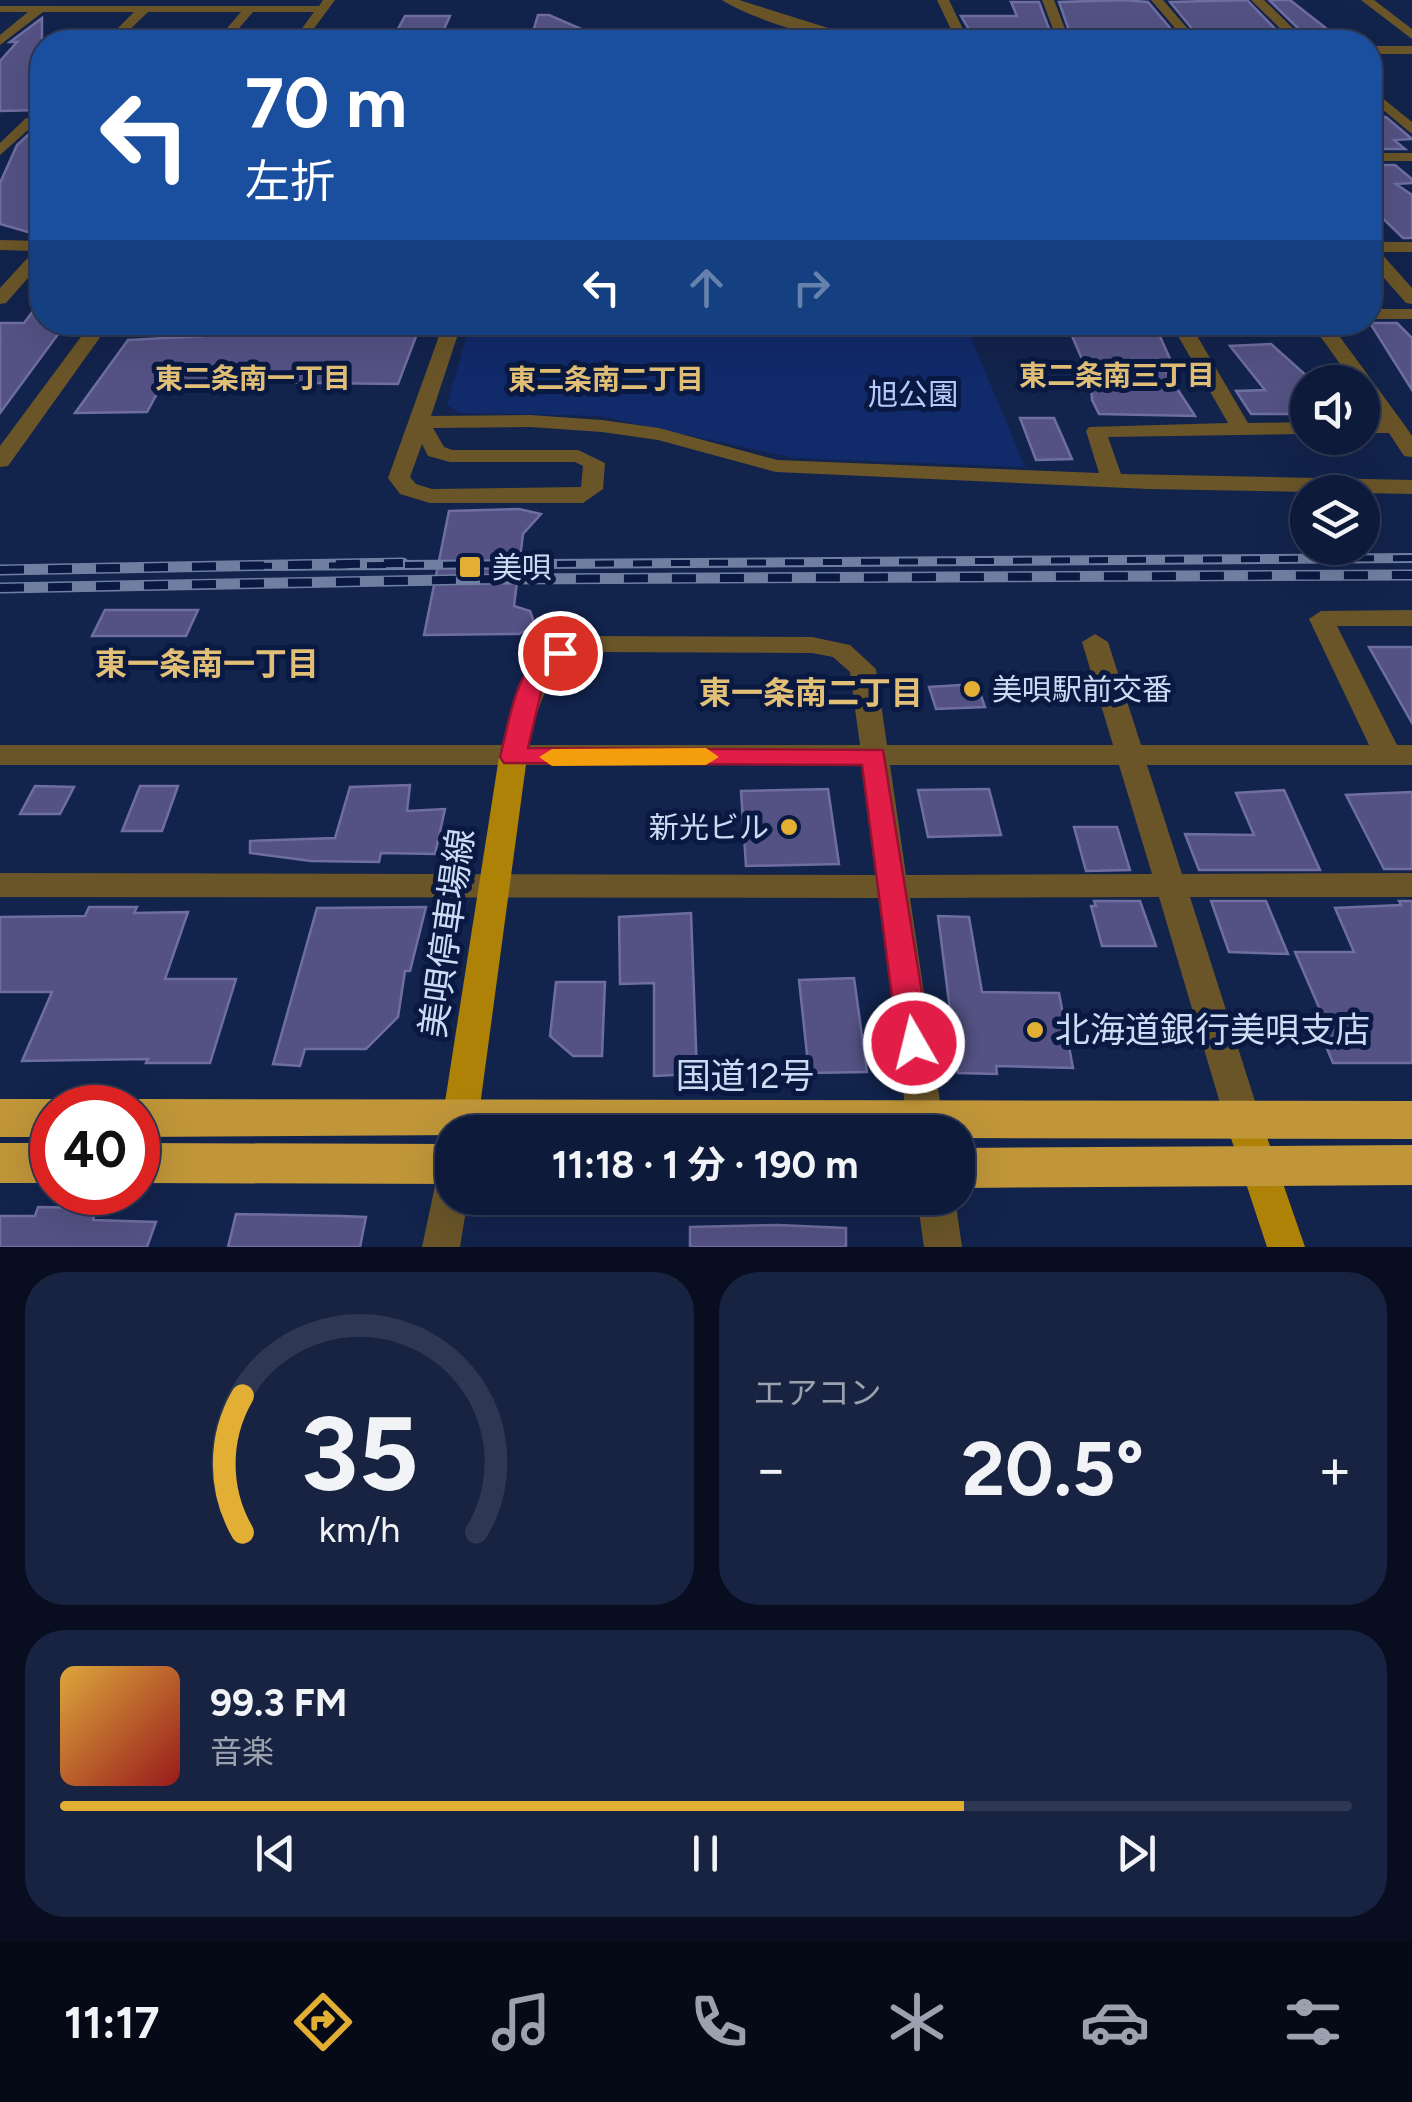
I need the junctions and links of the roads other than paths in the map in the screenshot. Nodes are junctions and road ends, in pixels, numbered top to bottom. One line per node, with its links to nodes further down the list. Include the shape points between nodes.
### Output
1 (728, 0): 15 (street)
2 (944, 0): 16 (street)
3 (1048, 0): 17 (street)
4 (1157, 0): 18 (street)
5 (1257, 0): 19 (street)
6 (1367, 0): 20 (street)
7 (326, 4): 11 (street); 14 (street)
8 (0, 9): 9 (street)
9 (40, 9): 10 (street); 21 (street)
10 (145, 9): 11 (street); 12 (street)
11 (250, 9): 13 (street)
12 (123, 30)
13 (232, 30)
14 (307, 30)
15 (810, 30)
16 (958, 30)
17 (1059, 30)
18 (1183, 30)
19 (1288, 30)
20 (1412, 35)
21 (0, 40)
22 (1382, 50): 23 (street)
23 (1412, 50)
24 (1382, 104): 26 (street)
25 (1382, 115): 26 (street)
26 (1394, 115): 30 (street)
27 (0, 121): 28 (street)
28 (30, 121)
29 (30, 126): 31 (street)
30 (1412, 130)
31 (0, 150)
32 (1382, 157): 33 (street)
33 (1412, 157)
34 (0, 245): 36 (street)
35 (1412, 247): 37 (street)
36 (30, 248)
37 (1382, 248)
38 (30, 263): 40 (street)
39 (1382, 263): 41 (street)
40 (0, 299)
41 (1412, 299)
42 (1382, 314): 43 (street)
43 (1412, 314)
44 (92, 335): 54 (street)
45 (449, 335): 48 (street)
46 (1186, 335): 51 (street)
47 (1328, 335): 50 (street)
48 (419, 422): 48 (street, via 436,451 450,456 578,456 594,463 592,489 583,496 430,496 408,489 399,478); 55 (street, via 602,426 776,466)
49 (1380, 427): 50 (street)
50 (1396, 427): 53 (street)
51 (1241, 428): 52 (street); 55 (street, via 1096,431)
52 (1290, 428)
53 (1412, 450)
54 (0, 461)
55 (1112, 479): 56 (street)
56 (1412, 487)
57 (1412, 618): 60 (street, via 1321,618)
58 (1095, 642): 62 (street)
59 (0, 755): 63 (street)
60 (1400, 755): 62 (street)
61 (874, 756): 62 (street); 63 (street); 63 (street, via 863,670 841,651 656,642 585,644 560,653 532,682); 67 (street)
62 (1133, 756): 64 (street)
63 (513, 757): 68 (main road, 美唄停車場線)
64 (1170, 883): 65 (street); 67 (street); 74 (street)
65 (1412, 884)
66 (0, 885): 68 (street)
67 (892, 886): 68 (street); 70 (street)
68 (495, 888): 69 (main road, 美唄停車場線)
69 (461, 1115)
70 (924, 1115)
71 (0, 1118): 72 (highway)
72 (30, 1118)
73 (160, 1119): 76 (highway, 国道12号)
74 (1244, 1120): 75 (highway, 国道12号); 77 (highway, 国道12号); 82 (main road)
75 (1412, 1120)
76 (435, 1125)
77 (975, 1126)
78 (0, 1163): 79 (highway)
79 (30, 1163)
80 (160, 1164): 81 (highway)
81 (435, 1164)
82 (1260, 1165): 83 (highway); 84 (highway); 89 (main road)
83 (1412, 1166)
84 (975, 1168)
85 (446, 1215): 87 (street)
86 (939, 1215): 88 (street)
87 (441, 1247)
88 (944, 1247)
89 (1286, 1247)

